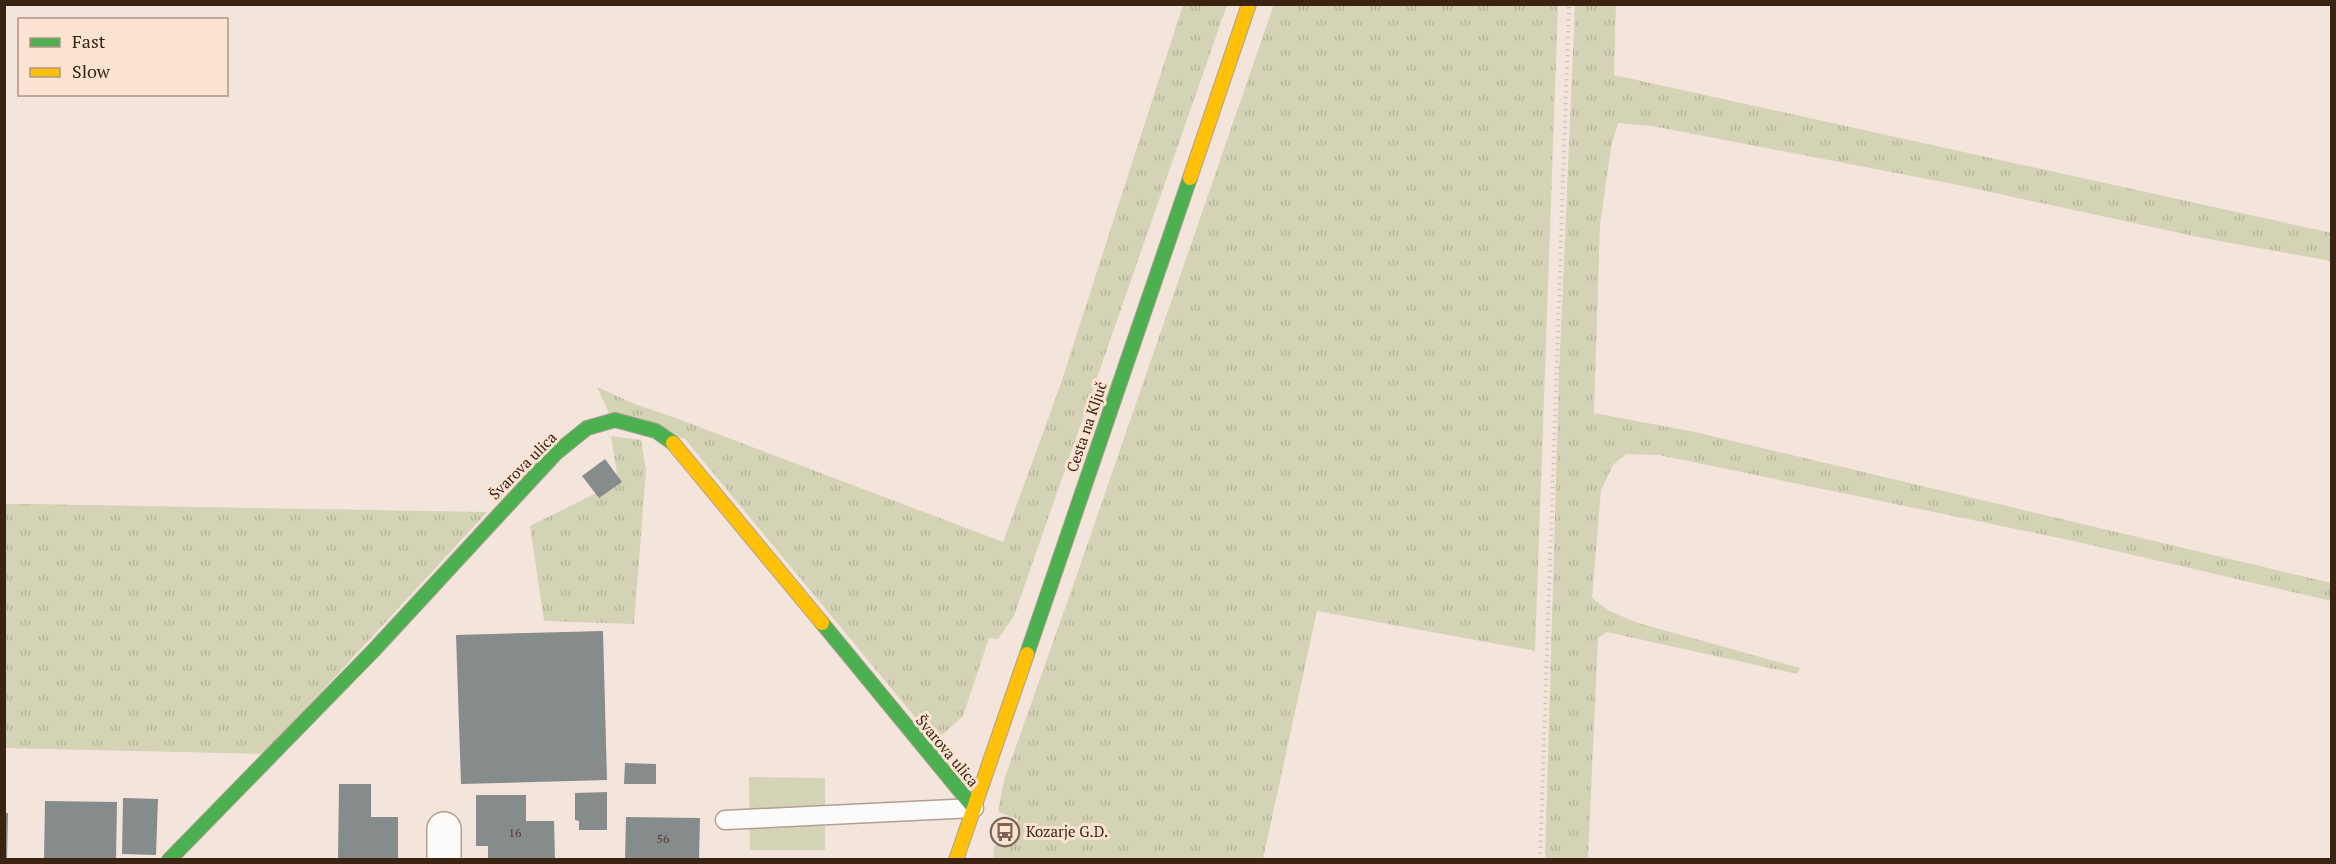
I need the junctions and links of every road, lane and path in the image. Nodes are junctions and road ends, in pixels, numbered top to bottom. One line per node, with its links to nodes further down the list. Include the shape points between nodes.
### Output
1 (1249, 4): 3 (street, Cesta na Ključ)
2 (1569, 4): 7 (path)
3 (974, 808): 4 (lane); 5 (street, Švarova ulica, via 671,441 656,431 615,420 587,428 556,453 374,650); 6 (street, Cesta na Ključ)
4 (725, 820)
5 (169, 860)
6 (956, 860)
7 (1540, 860)

